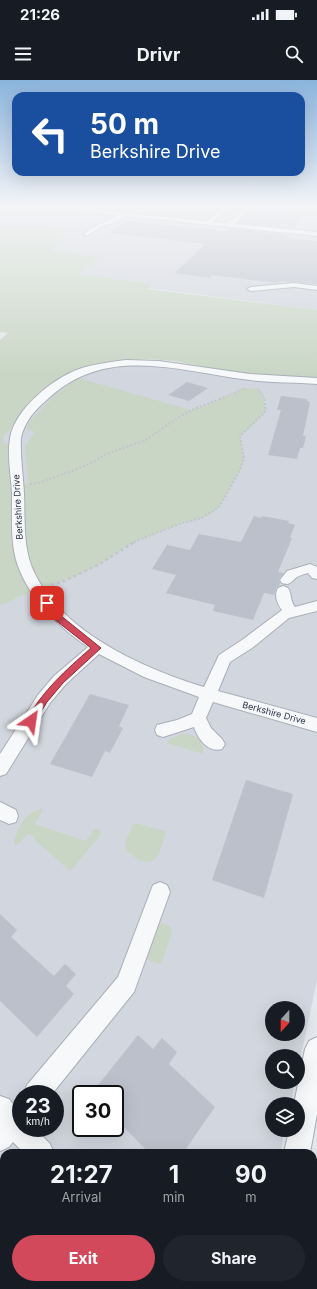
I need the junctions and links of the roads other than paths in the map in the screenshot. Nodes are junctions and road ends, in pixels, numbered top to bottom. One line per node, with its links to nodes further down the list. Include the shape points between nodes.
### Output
1 (317, 288): 2 (street, via 294,285)
2 (250, 289)
3 (317, 381): 7 (street, Berkshire Drive, via 258,378 148,361 124,362 84,371 67,378 22,418 16,434 20,549 30,578 57,617)
4 (314, 571): 6 (street, via 292,574 285,586 284,603)
5 (317, 606): 6 (street)
6 (291, 612): 8 (street, via 277,619 224,659)
7 (97, 648): 8 (street, Berkshire Drive, via 139,668); 13 (street, via 60,680)
8 (208, 695): 9 (street); 10 (street, Berkshire Drive)
9 (198, 718): 11 (street); 12 (street, via 204,732)
10 (317, 725)
11 (163, 730)
12 (216, 744)
13 (7, 748): 14 (street)
14 (0, 769)
15 (160, 892): 17 (street, via 126,984)
16 (317, 1049): 20 (street)
17 (43, 1085)
18 (9, 1120): 19 (street)
19 (37, 1149)
20 (298, 1149)

